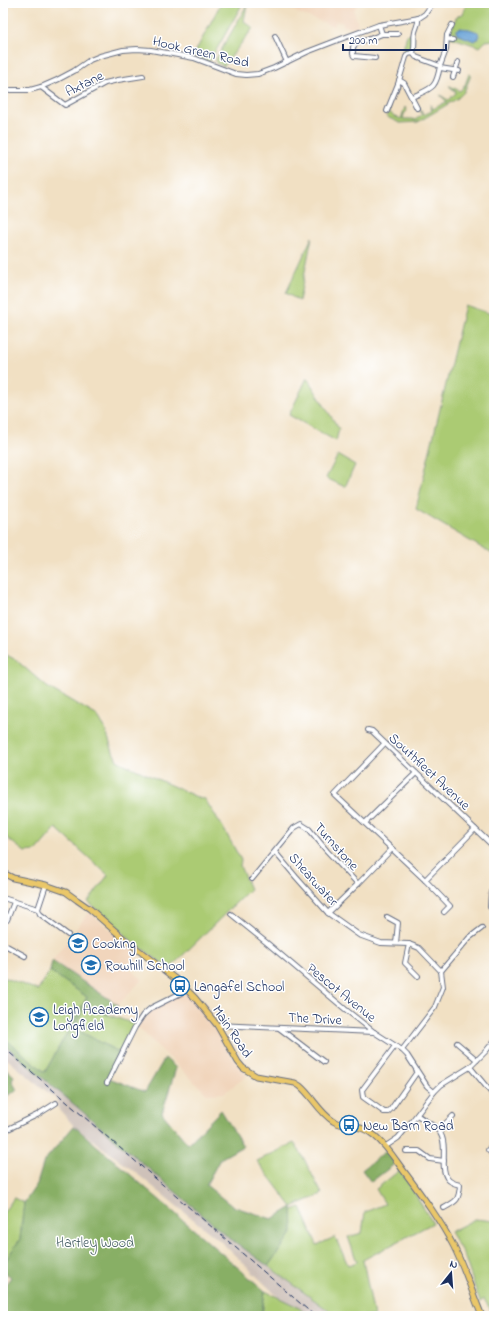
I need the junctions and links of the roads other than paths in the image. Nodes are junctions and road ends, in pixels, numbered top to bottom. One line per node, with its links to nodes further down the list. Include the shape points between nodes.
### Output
1 (433, 3): 2 (street, via 424,15)
2 (418, 18): 4 (street, Hook Green Road); 10 (street)
3 (452, 25): 8 (street)
4 (379, 26): 5 (street); 12 (street, Hook Green Road, via 316,48)
5 (382, 34): 6 (street); 11 (street, via 358,42 353,48 354,56)
6 (398, 34)
7 (275, 36): 12 (street)
8 (447, 39): 9 (street); 14 (street)
9 (454, 40)
10 (413, 52): 14 (street, via 416,57); 18 (street, via 407,55)
11 (375, 58)
12 (287, 62): 19 (street, Hook Green Road, via 263,73 246,75 230,72 194,58 132,49 90,60)
13 (458, 62): 15 (street)
14 (440, 67): 15 (street); 21 (street, via 433,87)
15 (457, 70): 17 (street)
16 (142, 76): 19 (street, Axtane, via 105,83 65,105)
17 (453, 77)
18 (399, 80): 21 (street); 23 (street)
19 (41, 87): 20 (street, Hook Green Road, via 30,90)
20 (3, 90)
21 (412, 97): 22 (street)
22 (417, 108)
23 (387, 111)
24 (368, 730): 25 (street, Southfleet Avenue)
25 (384, 744): 26 (street, Southfleet Avenue); 27 (street, via 335,796)
26 (416, 773): 27 (street); 28 (street, Southfleet Avenue)
27 (365, 823): 30 (street)
28 (475, 829): 29 (street, Southfleet Avenue); 34 (street)
29 (494, 847)
30 (392, 849): 34 (street); 35 (street)
31 (275, 852): 33 (street, Turnstone); 35 (street, Turnstone, via 294,828 301,824); 43 (street, Shearwater)
32 (3, 873): 36 (main road, Main Road)
33 (252, 879)
34 (425, 880): 42 (street, via 450,906)
35 (358, 884): 43 (street)
36 (46, 885): 40 (street); 55 (main road, Main Road, via 66,892 90,909)
37 (494, 886): 41 (street, via 490,903)
38 (3, 898): 39 (street)
39 (14, 902): 40 (street); 46 (street)
40 (38, 910): 48 (street)
41 (494, 910)
42 (444, 912)
43 (328, 913): 49 (street, Shearwater, via 359,935 380,943)
44 (231, 914): 58 (street, Pescot Avenue)
45 (387, 917): 49 (street, via 398,923)
46 (7, 920)
47 (482, 928): 53 (street, via 469,938)
48 (68, 935)
49 (396, 943): 51 (street, Shearwater)
50 (3, 944): 52 (street)
51 (409, 944): 53 (street, Shearwater, via 419,948); 54 (street, via 405,963)
52 (25, 956)
53 (441, 971): 62 (street, via 443,987 435,1007)
54 (418, 976)
55 (187, 990): 56 (main road, Main Road); 67 (street, via 142,1016)
56 (216, 1025): 57 (street, The Drive); 76 (main road, Main Road, via 238,1062 250,1073 263,1078 295,1083 330,1119 366,1129)
57 (279, 1028): 58 (street, The Drive); 64 (street, The Drive)
58 (374, 1032): 61 (street, Pescot Avenue)
59 (494, 1041): 63 (street)
60 (457, 1043): 63 (street)
61 (395, 1046): 62 (street, Pescot Avenue); 66 (street, via 362,1090 363,1097 384,1112 388,1112)
62 (402, 1050): 66 (street, Pescot Avenue)
63 (476, 1060): 65 (street)
64 (324, 1062)
65 (470, 1067): 68 (street); 69 (street)
66 (417, 1072): 68 (street, Pescot Avenue)
67 (107, 1083)
68 (434, 1092): 71 (street)
69 (494, 1096)
70 (56, 1103): 74 (street)
71 (417, 1115): 73 (street); 76 (street, via 398,1138)
72 (453, 1116): 73 (street)
73 (439, 1130): 79 (street, via 444,1146)
74 (3, 1133)
75 (494, 1142): 78 (street, via 488,1150)
76 (386, 1146): 81 (main road, Main Road, via 425,1200 453,1245)
77 (406, 1151): 79 (street, via 419,1151 430,1159)
78 (494, 1156)
79 (444, 1161): 80 (street, via 446,1177 460,1185 456,1202)
80 (444, 1208)
81 (482, 1316)

